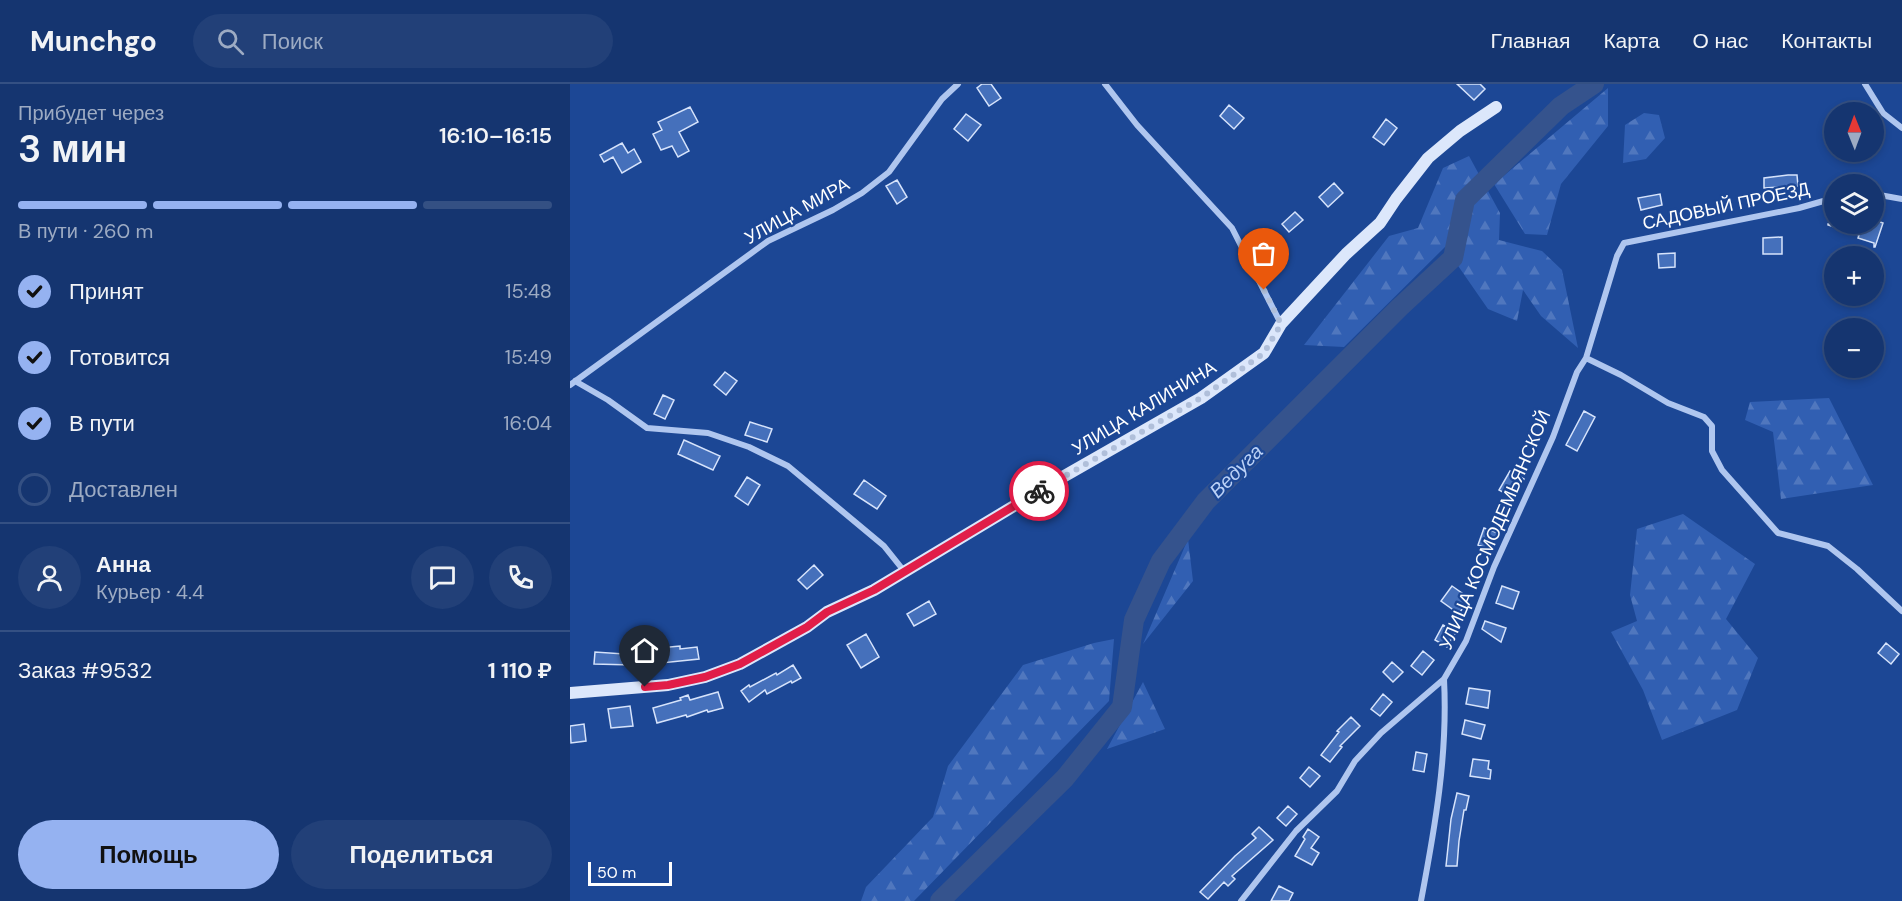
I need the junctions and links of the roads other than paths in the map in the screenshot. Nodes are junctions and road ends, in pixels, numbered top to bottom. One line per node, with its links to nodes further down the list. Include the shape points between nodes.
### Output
1 (958, 84): 12 (street, УЛИЦА МИРА, via 942,99 889,172 862,193 768,241)
2 (1105, 84): 10 (street, via 1137,126 1232,228)
3 (1865, 84): 5 (street, via 1883,113)
4 (1496, 107): 10 (street, УЛИЦА КАЛИНИНА, via 1428,158 1380,223)
5 (1902, 128)
6 (1884, 196): 7 (street)
7 (1902, 199)
8 (1824, 201): 9 (street, САДОВЫЙ ПРОЕЗД)
9 (1624, 243): 11 (street, УЛИЦА КОСМОДЕМЬЯНСКОЙ)
10 (1281, 324): 13 (street, УЛИЦА КАЛИНИНА, via 1264,353 1201,398)
11 (1586, 358): 14 (street, via 1668,403 1704,417 1712,426 1712,451 1722,470 1778,533 1828,546); 15 (street, УЛИЦА КОСМОДЕМЬЯНСКОЙ, via 1494,567 1466,641)
12 (572, 383): 13 (street, via 608,400 647,428 708,433 788,466 884,546)
13 (904, 572): 16 (street, УЛИЦА КАЛИНИНА, via 740,664 705,677 668,685)
14 (1902, 611)
15 (1444, 679): 17 (street, УЛИЦА КОСМОДЕМЬЯНСКОЙ, via 1355,761 1337,791 1296,831); 18 (street, via 1445,747)
16 (570, 693)
17 (1241, 901)
18 (1421, 901)

